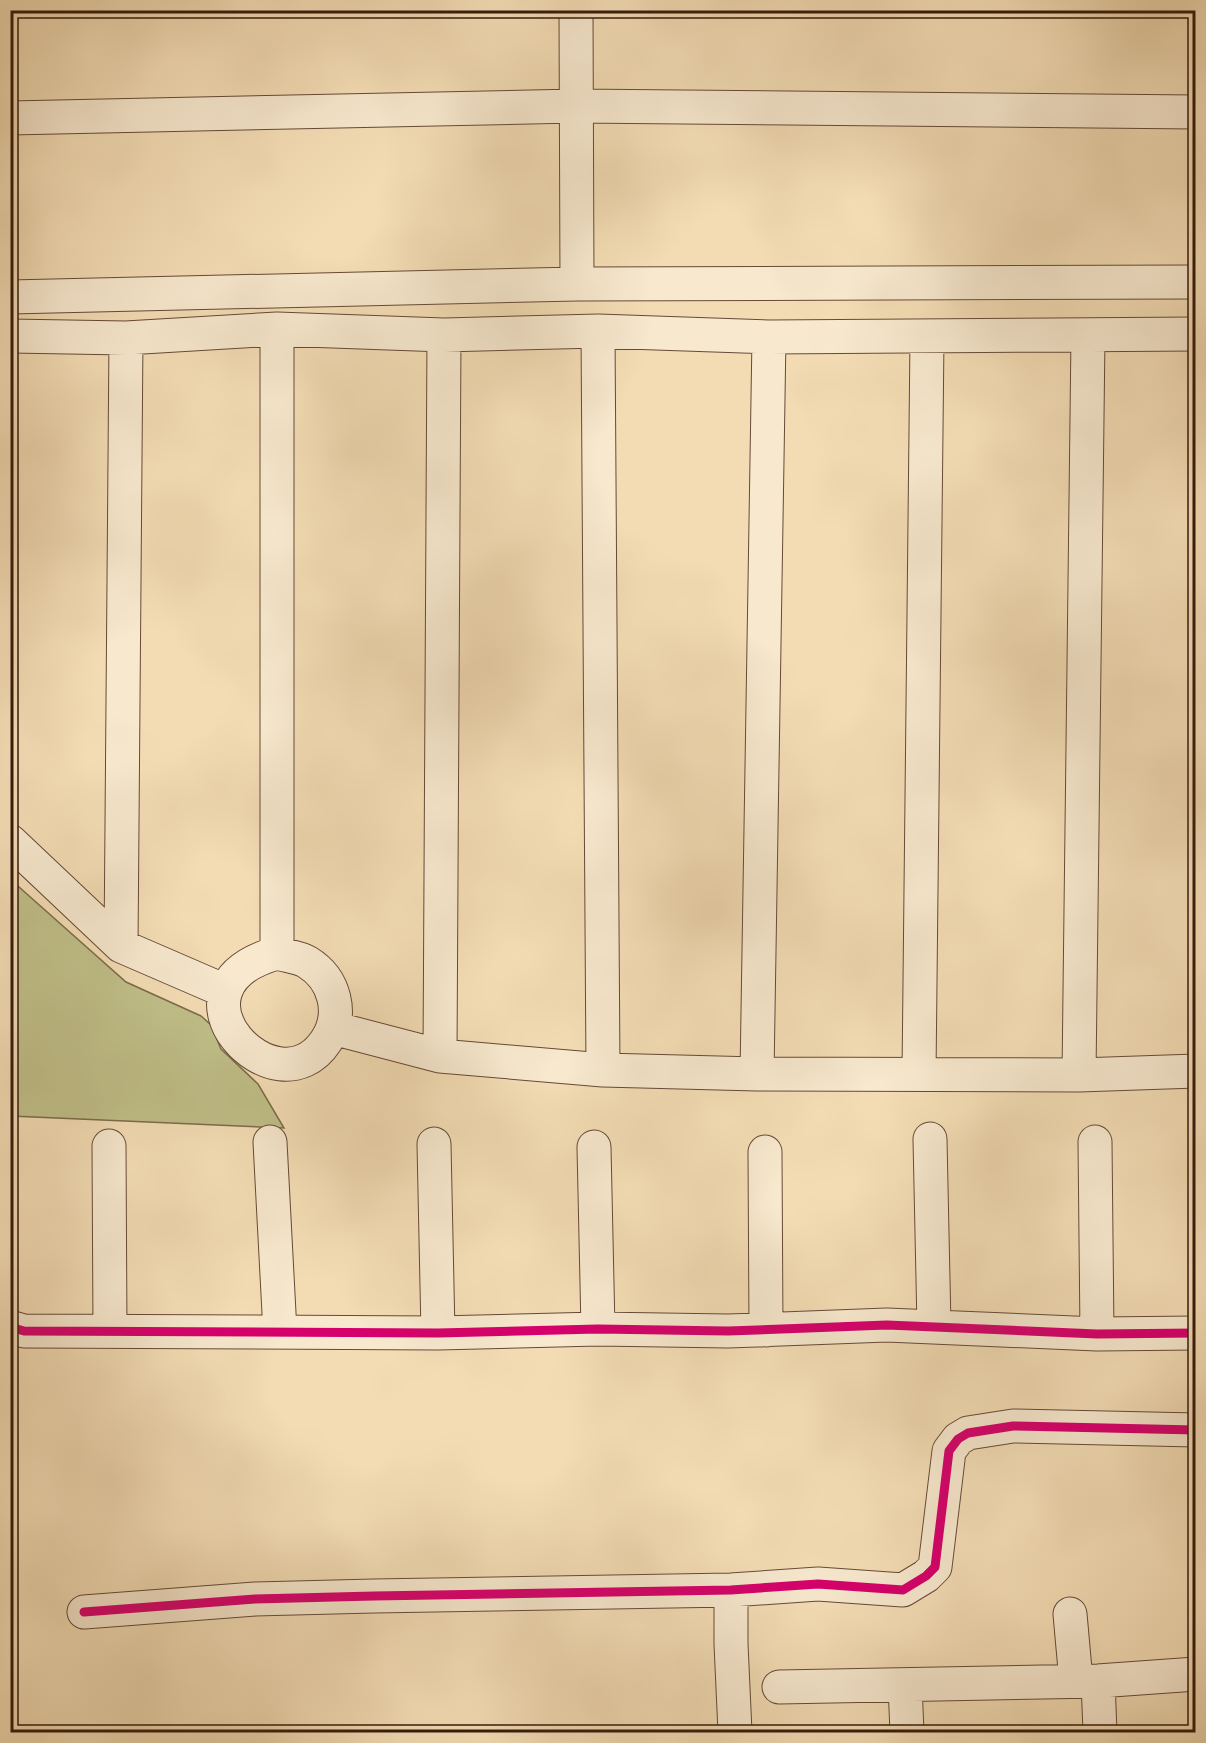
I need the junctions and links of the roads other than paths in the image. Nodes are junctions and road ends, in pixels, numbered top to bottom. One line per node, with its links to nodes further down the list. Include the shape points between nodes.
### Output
1 (576, 10): 2 (street)
2 (576, 106): 3 (street); 4 (street); 6 (street)
3 (1196, 112)
4 (10, 118)
5 (1196, 282): 6 (street)
6 (577, 284): 7 (street)
7 (10, 297)
8 (277, 329): 11 (street); 15 (street); 19 (street)
9 (598, 331): 11 (street); 14 (street); 23 (street)
10 (1196, 334): 13 (street)
11 (444, 335): 22 (street)
12 (10, 336): 15 (street)
13 (1088, 336): 16 (street); 27 (street)
14 (769, 337): 16 (street); 25 (street)
15 (126, 338): 18 (street)
16 (927, 338): 26 (street)
17 (10, 841): 18 (street)
18 (121, 946): 20 (street)
19 (277, 953): 20 (street, via 252,962); 21 (street, via 306,961 322,973 332,990 336,1009)
20 (225, 991): 21 (street, via 224,1016 230,1030 254,1056 282,1063 299,1061 314,1054)
21 (333, 1029): 22 (street)
22 (440, 1056): 23 (street)
23 (603, 1070): 25 (street)
24 (1196, 1071): 27 (street)
25 (757, 1074): 26 (street)
26 (919, 1074): 27 (street)
27 (1079, 1075)
28 (930, 1139): 35 (street)
29 (270, 1142): 40 (street)
30 (1095, 1142): 43 (street)
31 (434, 1144): 41 (street)
32 (109, 1146): 39 (street)
33 (594, 1147): 37 (street)
34 (765, 1152): 38 (street)
35 (934, 1326): 38 (street); 43 (street)
36 (10, 1327): 39 (street, via 24,1331)
37 (598, 1329): 38 (street); 41 (street)
38 (766, 1330)
39 (110, 1331): 40 (street)
40 (279, 1332): 41 (street)
41 (438, 1333)
42 (1196, 1333): 43 (street)
43 (1097, 1334)
44 (1196, 1430): 45 (street, via 1013,1426 968,1433 949,1451 935,1567 916,1582 903,1590 818,1584)
45 (731, 1590): 46 (street, via 255,1599); 52 (street)
46 (84, 1612)
47 (1070, 1614): 49 (street)
48 (1196, 1674): 49 (street)
49 (1087, 1681): 50 (street); 54 (street)
50 (906, 1685): 51 (street); 53 (street)
51 (779, 1687)
52 (735, 1732)
53 (907, 1732)
54 (1100, 1732)

